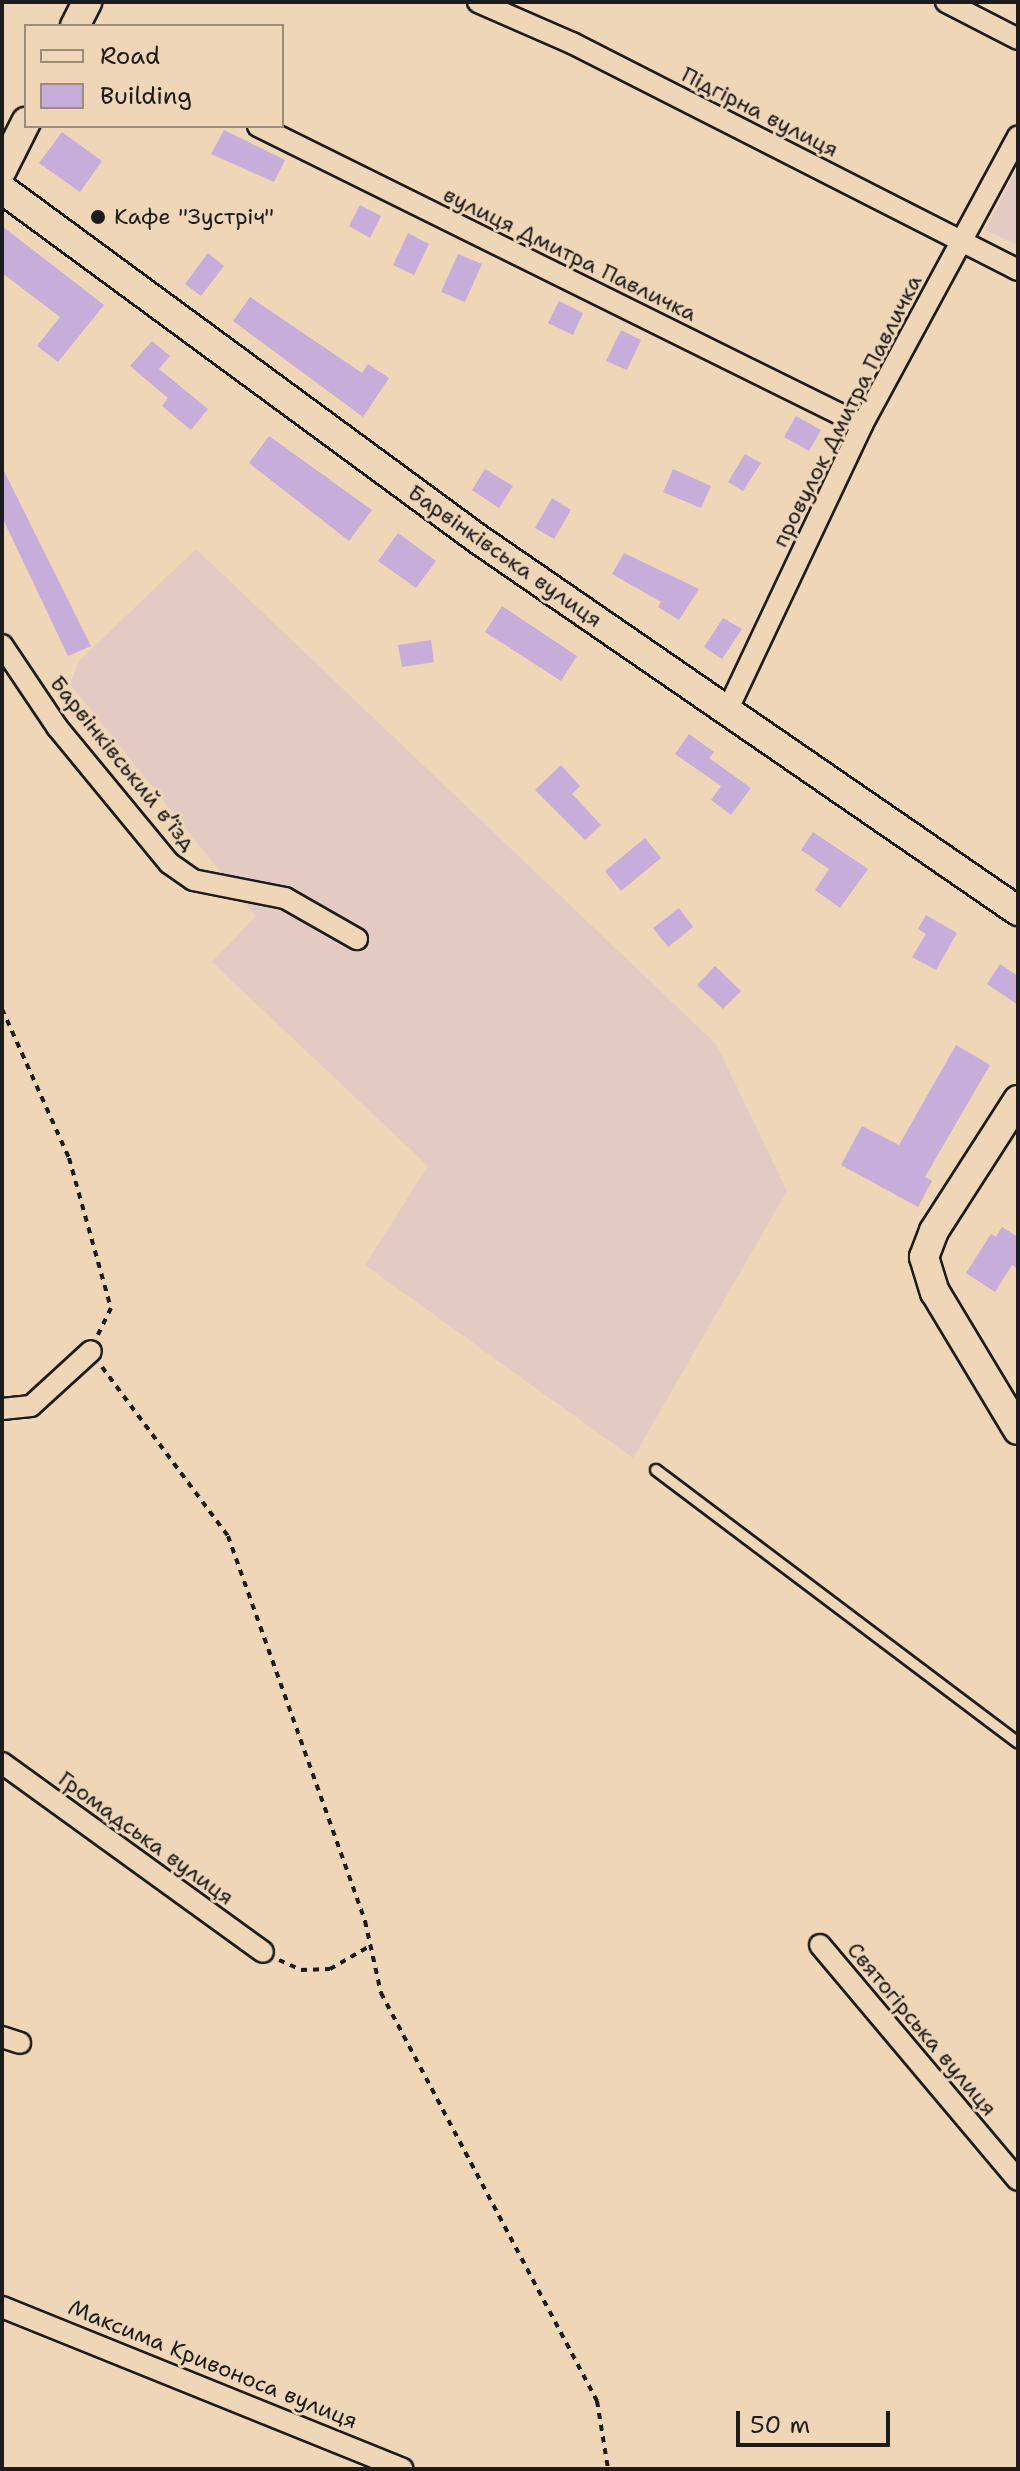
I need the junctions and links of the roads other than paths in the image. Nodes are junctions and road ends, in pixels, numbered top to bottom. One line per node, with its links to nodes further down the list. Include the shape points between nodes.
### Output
1 (87, 2): 4 (street)
2 (478, 2): 11 (street, Підгірна вулиця, via 572,43)
3 (946, 2): 5 (street)
4 (76, 24)
5 (1018, 39)
6 (24, 126): 9 (street)
7 (262, 128): 13 (street, вулиця Дмитра Павличка)
8 (1018, 136): 11 (street, провулок Дмитра Павличка)
9 (2, 170)
10 (2, 189): 15 (street, Барвінківська вулиця, via 478,539)
11 (961, 242): 12 (street, Підгірна вулиця); 13 (street, провулок Дмитра Павличка)
12 (1018, 270)
13 (862, 425): 15 (street, провулок Дмитра Павличка)
14 (2, 645): 17 (street, Барвінківський в’їзд, via 57,727 169,863 193,880 296,903)
15 (727, 711): 16 (street, Барвінківська вулиця)
16 (1018, 911)
17 (357, 939)
18 (1017, 1102): 21 (street, via 934,1231 924,1257 935,1292)
19 (91, 1351): 20 (street, via 31,1406)
20 (2, 1409)
21 (1018, 1430)
22 (656, 1470): 23 (lane)
23 (1018, 1743)
24 (2, 1763): 26 (street, Громадська вулиця)
25 (820, 1945): 27 (street, Святогірська вулиця)
26 (263, 1952)
27 (1018, 2180)
28 (2, 2307): 29 (street, Максима Кривоноса вулиця)
29 (399, 2468)

